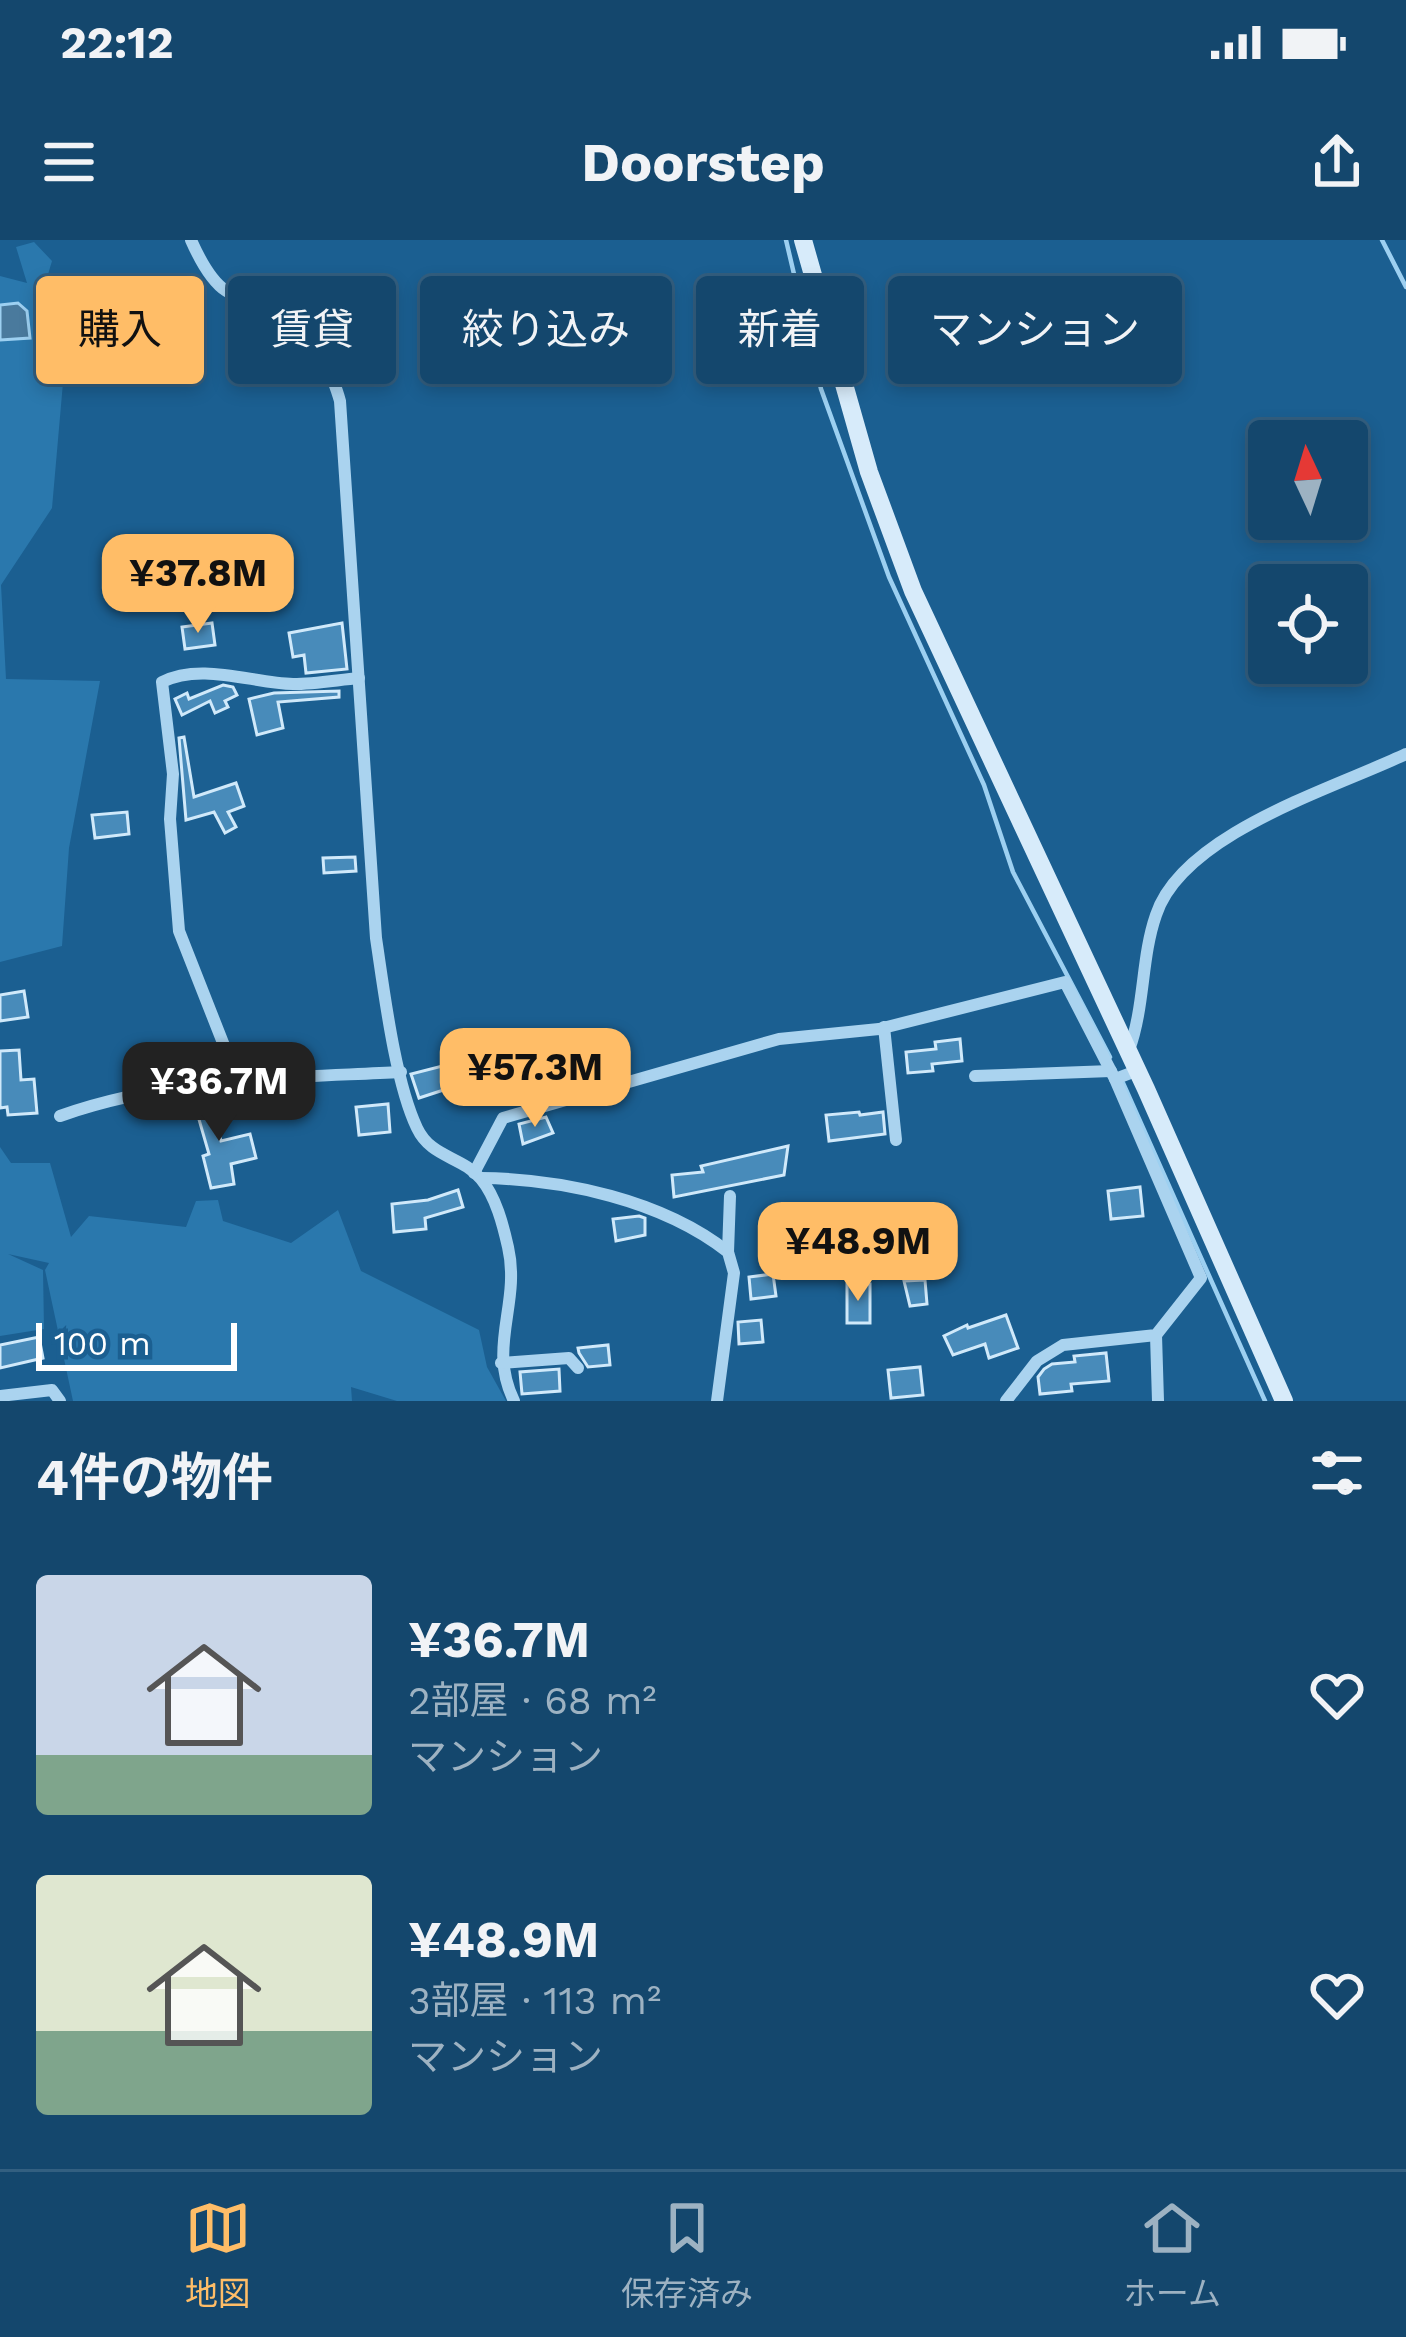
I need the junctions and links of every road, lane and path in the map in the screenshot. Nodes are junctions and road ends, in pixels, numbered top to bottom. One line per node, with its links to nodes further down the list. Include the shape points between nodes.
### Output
1 (191, 240): 3 (street, via 224,292 293,304 332,375 345,451)
2 (803, 240): 6 (street, via 869,472 913,591)
3 (359, 678): 7 (street, via 376,938); 9 (street, via 295,684 218,674 162,682 179,931)
4 (1406, 754): 6 (street, via 1258,820 1172,884 1156,914)
5 (884, 1033): 6 (street, via 1065,982); 11 (street); 12 (street, via 778,1039 503,1118)
6 (1122, 1071): 8 (street); 15 (street, via 1201,1278); 24 (street)
7 (401, 1072): 9 (street); 12 (street, via 417,1128 433,1151)
8 (975, 1076)
9 (238, 1081): 10 (street, via 155,1088)
10 (60, 1116)
11 (896, 1140)
12 (477, 1175): 14 (street, via 562,1185 654,1210); 16 (street, via 494,1201 512,1276)
13 (730, 1196): 14 (street)
14 (728, 1252): 21 (street, via 734,1273)
15 (1156, 1335): 22 (street, via 1063,1345 1036,1360); 23 (street)
16 (501, 1363): 17 (street, via 568,1358); 20 (street)
17 (578, 1368)
18 (0, 1396): 19 (street, via 52,1390)
19 (60, 1401)
20 (514, 1401)
21 (717, 1401)
22 (1006, 1401)
23 (1157, 1401)
24 (1284, 1401)

